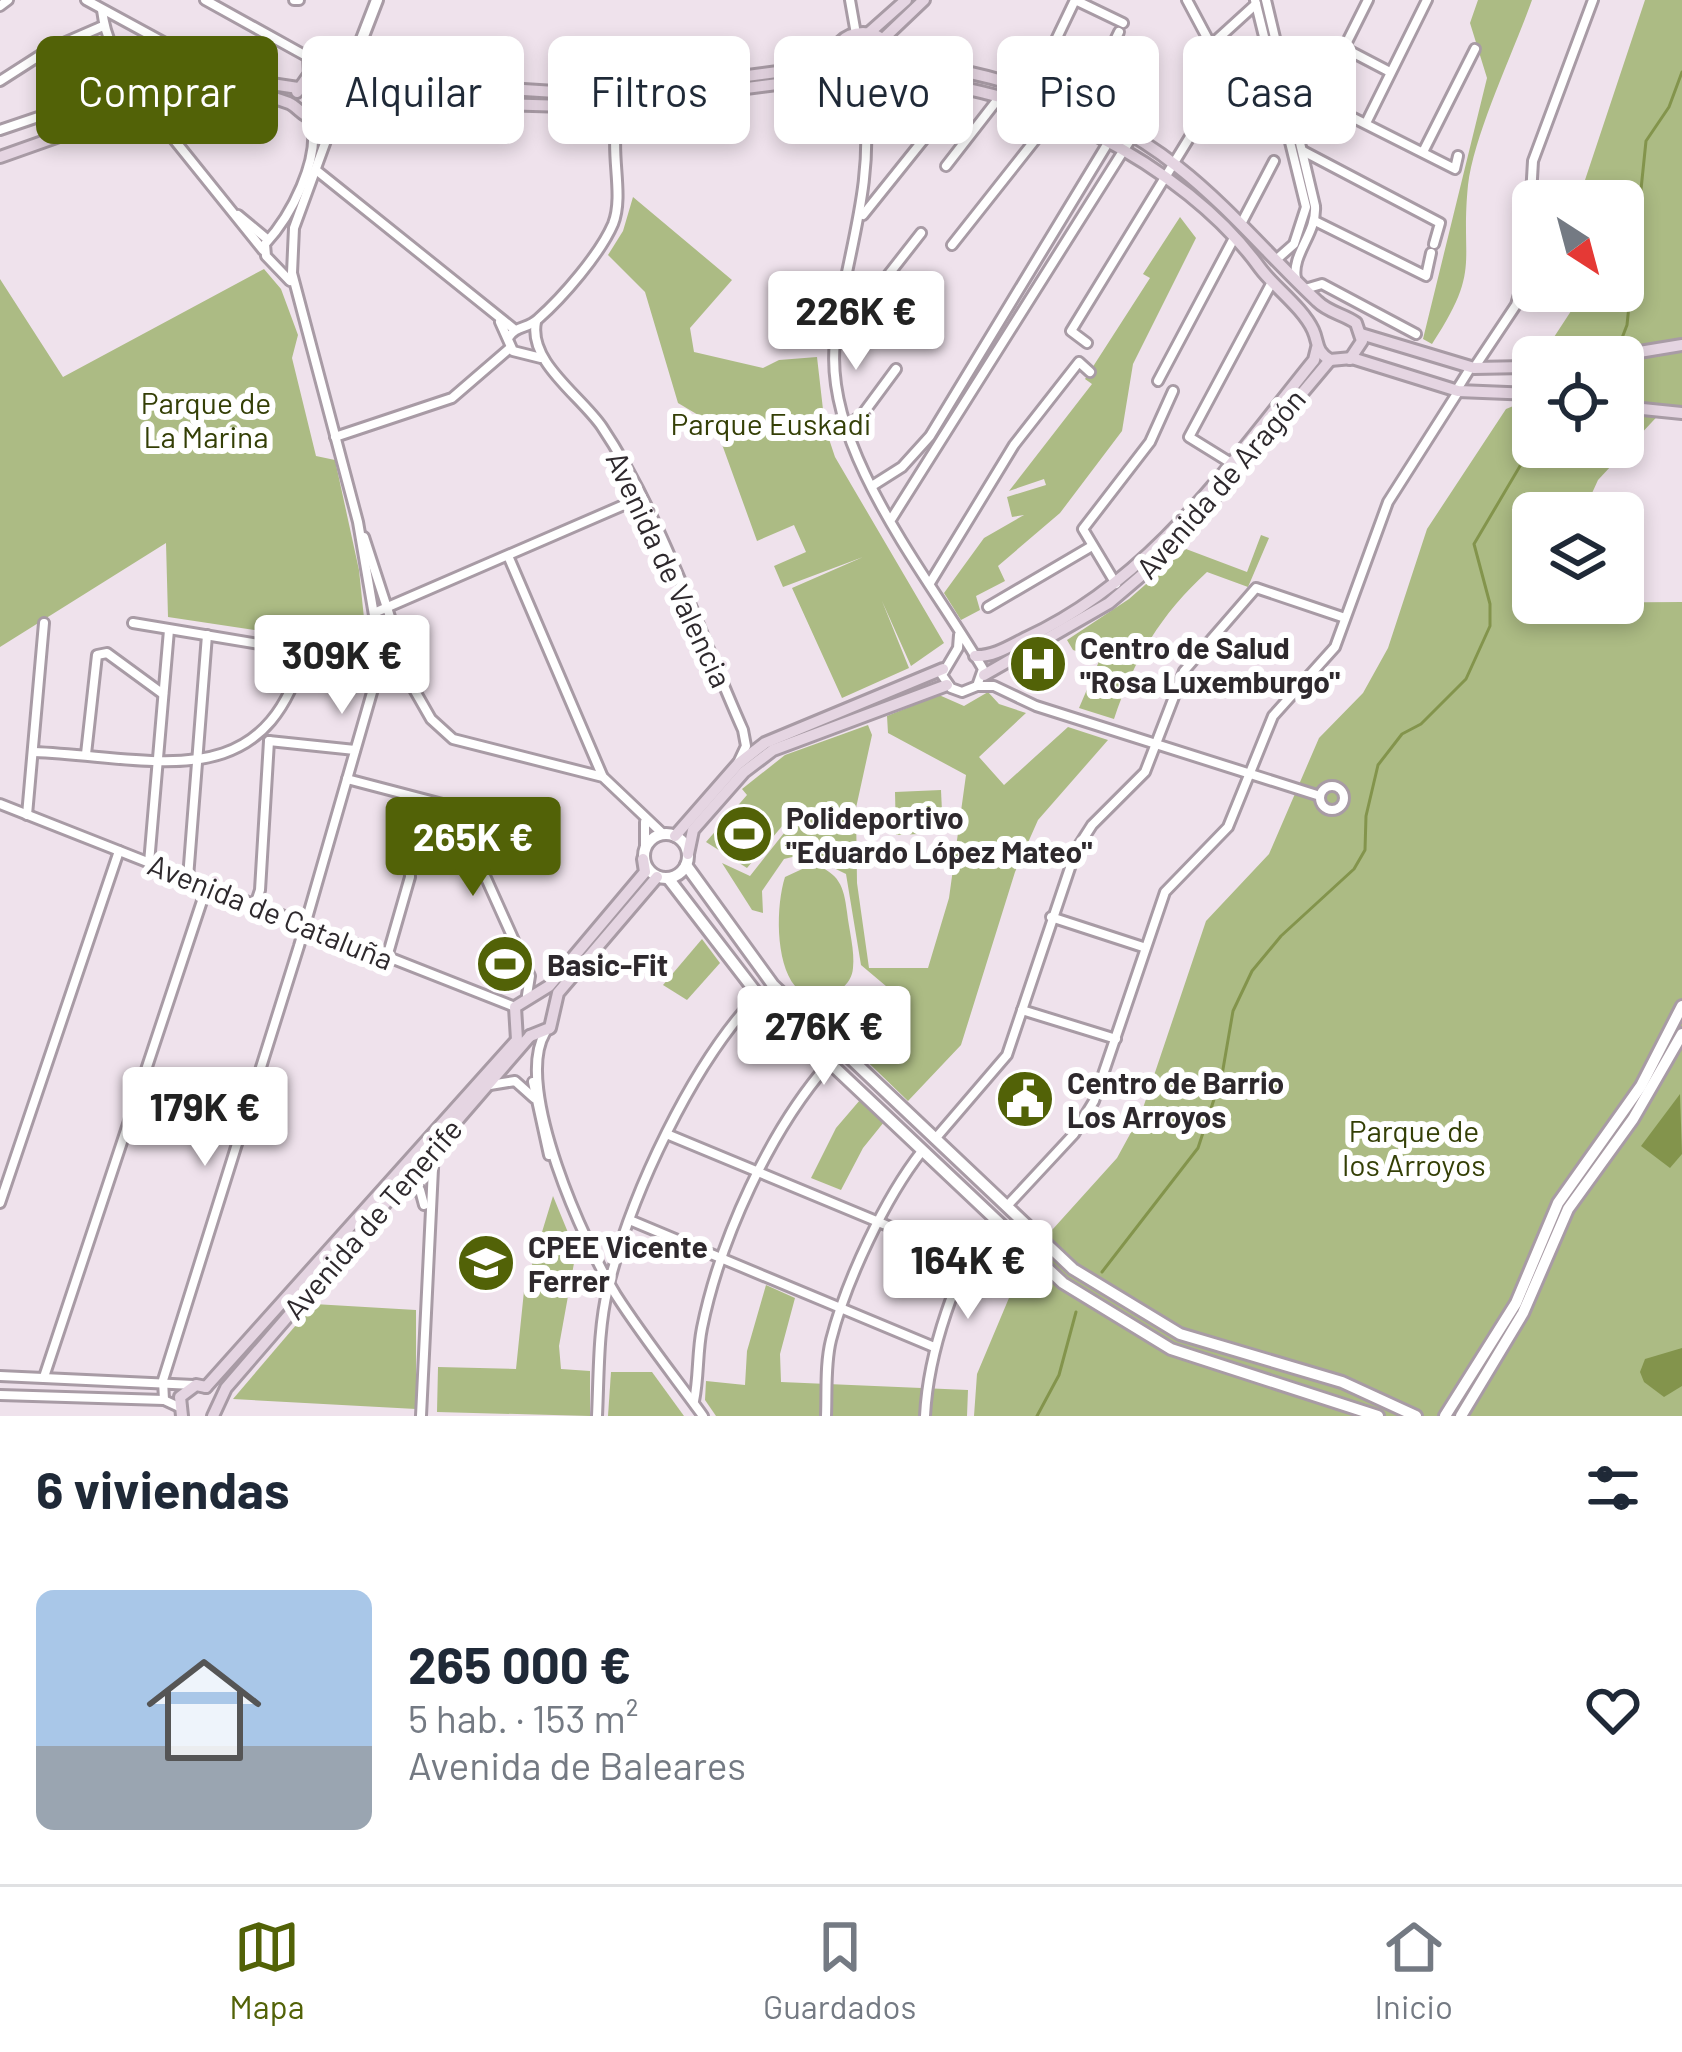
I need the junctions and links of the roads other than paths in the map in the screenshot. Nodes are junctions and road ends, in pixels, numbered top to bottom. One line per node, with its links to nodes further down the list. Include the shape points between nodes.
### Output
1 (8, 0): 14 (street)
2 (86, 0): 16 (street)
3 (205, 0): 31 (street)
4 (377, 0): 21 (street)
5 (850, 0): 18 (street)
6 (906, 0): 18 (main road, via 883,26)
7 (924, 0): 24 (main road)
8 (1102, 0): 15 (street)
9 (1187, 0): 27 (street)
10 (1368, 0): 32 (street, via 1344,48)
11 (1427, 0): 32 (street)
12 (1593, 0): 108 (street, via 1533,160 1527,266 1516,304)
13 (1259, 2): 28 (street); 29 (street)
14 (0, 6)
15 (1094, 8): 25 (street, via 1075,0); 26 (street, via 1121,28)
16 (102, 9): 17 (street); 20 (street)
17 (103, 26): 19 (street); 34 (street)
18 (862, 34): 22 (main road); 23 (main road)
19 (108, 36)
20 (152, 36)
21 (363, 36)
22 (858, 36)
23 (869, 36)
24 (887, 36)
25 (1057, 36)
26 (1117, 36)
27 (1206, 36)
28 (1221, 36)
29 (1268, 36)
30 (1474, 50): 64 (street)
31 (302, 55)
32 (1390, 72): 45 (street)
33 (774, 77): 38 (main road, via 603,94)
34 (0, 81)
35 (302, 84): 37 (main road)
36 (278, 85): 37 (main road)
37 (298, 88): 41 (main road)
38 (524, 88)
39 (997, 99): 70 (street)
40 (278, 102): 41 (main road)
41 (296, 106): 42 (main road)
42 (302, 111)
43 (1356, 118): 45 (street)
44 (36, 120): 46 (street)
45 (1366, 123): 64 (street)
46 (0, 130)
47 (37, 144): 66 (main road)
48 (178, 144): 74 (street)
49 (311, 144): 80 (street)
50 (325, 144): 72 (street)
51 (617, 144): 92 (street, via 618,210 609,232)
52 (866, 144): 75 (street)
53 (920, 144): 75 (street)
54 (1032, 144): 82 (street)
55 (1107, 144): 68 (street)
56 (1112, 144): 62 (main road)
57 (1128, 144): 62 (street)
58 (1143, 144): 69 (main road)
59 (1186, 144): 69 (street)
60 (1292, 144): 76 (street)
61 (1301, 144): 63 (street)
62 (1124, 150): 71 (street); 73 (main road)
63 (1303, 151): 77 (street); 77 (street, via 1440,224 1426,276)
64 (1423, 152): 65 (street, via 1455,169)
65 (1458, 156)
66 (0, 157)
67 (1274, 161): 78 (street)
68 (1095, 164): 71 (street); 121 (street, via 930,436)
69 (1174, 164): 73 (street); 78 (main road)
70 (946, 166)
71 (1107, 169): 122 (street)
72 (316, 170): 84 (street); 97 (street)
73 (1165, 178): 81 (main road); 98 (street, via 1071,332)
74 (224, 202): 80 (street); 83 (street)
75 (862, 216): 99 (street)
76 (1305, 219): 77 (street); 85 (street, via 1294,244)
77 (1316, 221): 88 (street, via 1295,262)
78 (1241, 225): 85 (main road)
79 (921, 233): 99 (street)
80 (273, 237): 83 (street); 84 (street)
81 (1233, 240): 87 (main road); 112 (street)
82 (952, 245)
83 (264, 251): 86 (street)
84 (292, 252): 86 (street); 90 (street)
85 (1274, 258): 87 (street); 88 (main road)
86 (278, 263): 90 (street)
87 (1262, 270): 89 (main road)
88 (1296, 279): 89 (street); 91 (main road); 95 (street, via 1322,284)
89 (1272, 285): 93 (main road); 120 (street, via 1190,437)
90 (295, 287): 119 (street)
91 (1342, 315): 93 (main road); 94 (main road)
92 (536, 322): 96 (street); 97 (street)
93 (1315, 334): 102 (main road)
94 (1361, 334): 100 (main road); 105 (main road)
95 (1416, 334)
96 (534, 339): 97 (street); 97 (street); 104 (street, Avenida de Valencia)
97 (517, 341): 104 (street); 119 (street, via 452,398)
98 (1087, 343)
99 (835, 344): 118 (street)
100 (1388, 345): 107 (street); 108 (main road)
101 (1682, 345): 103 (main road)
102 (1317, 348): 106 (main road); 120 (main road, Avenida de Aragón)
103 (1644, 350)
104 (543, 358): 124 (street, Avenida de Valencia, via 601,424)
105 (1350, 359): 106 (main road); 107 (main road)
106 (1330, 360): 147 (main road, Avenida de Aragón, via 1141,577)
107 (1380, 367): 114 (main road)
108 (1474, 367): 109 (main road); 114 (street)
109 (1512, 367)
110 (896, 369): 118 (street)
111 (1090, 372): 129 (street, via 1079,362 1014,445)
112 (1159, 381)
113 (1173, 391): 127 (street, via 1150,442 1083,529)
114 (1459, 391): 115 (main road); 134 (street, via 1388,502)
115 (1512, 393)
116 (1644, 409): 117 (main road)
117 (1682, 413)
118 (844, 428): 123 (street)
119 (335, 437): 126 (street)
120 (1231, 463): 130 (main road, Avenida de Aragón, via 1169,537)
121 (902, 467): 122 (street); 123 (street)
122 (916, 478): 125 (street)
123 (872, 486): 125 (street)
124 (640, 498): 128 (street); 152 (street, Avenida de Valencia)
125 (892, 518): 129 (street)
126 (358, 522): 133 (street); 135 (street)
127 (1092, 546): 130 (street); 132 (street)
128 (509, 557): 131 (street); 164 (street)
129 (930, 583): 140 (street)
130 (1116, 584): 144 (main road, Avenida de Aragón, via 1052,626)
131 (404, 602): 133 (street); 136 (street)
132 (988, 608)
133 (387, 609): 135 (street); 136 (street)
134 (1346, 618): 156 (street, via 1256,588 1184,671); 163 (street, via 1319,669 1273,716)
135 (376, 620): 136 (street); 145 (street); 150 (street)
136 (391, 621): 150 (street)
137 (44, 623): 158 (street)
138 (133, 623): 139 (street)
139 (169, 631): 141 (street); 151 (street)
140 (959, 634): 143 (street); 144 (street)
141 (207, 635): 142 (street); 161 (street)
142 (304, 652): 145 (street); 153 (street, via 281,713)
143 (952, 655): 144 (street); 146 (street)
144 (973, 655): 147 (street)
145 (379, 664): 157 (street)
146 (943, 669): 148 (street); 155 (main road)
147 (984, 676): 148 (street, via 962,692); 149 (street); 149 (street)
148 (947, 685): 174 (main road, via 773,750 693,830)
149 (1001, 688): 156 (street)
150 (414, 690): 164 (street, via 454,739)
151 (164, 694): 159 (street, via 106,653 97,655); 160 (street)
152 (743, 730): 155 (street); 162 (street)
153 (255, 740): 154 (street); 161 (street)
154 (269, 741): 157 (street); 179 (street)
155 (765, 743): 162 (main road)
156 (1156, 743): 163 (street); 180 (street, via 1145,772 1076,850)
157 (355, 750): 165 (street)
158 (34, 752): 159 (street); 169 (street)
159 (86, 754): 160 (street)
160 (159, 758): 161 (street); 175 (street)
161 (199, 759): 176 (street)
162 (738, 764): 171 (main road)
163 (1250, 773): 167 (street); 182 (street, via 1228,826 1165,892)
164 (603, 777): 170 (street)
165 (347, 779): 166 (street); 181 (street)
166 (406, 795): 183 (street, via 410,877); 186 (street, via 454,808 530,976)
167 (1320, 796)
168 (0, 804): 169 (street, Avenida de Cataluña)
169 (27, 814): 172 (street, Avenida de Cataluña)
170 (644, 820): 171 (street); 173 (street)
171 (669, 835): 173 (street); 174 (street)
172 (119, 851): 175 (street, Avenida de Cataluña); 204 (street)
173 (644, 853): 177 (street); 186 (main road, via 645,872 550,986)
174 (687, 860): 177 (street); 184 (street)
175 (149, 863): 176 (street, Avenida de Cataluña)
176 (188, 878): 178 (street, Avenida de Cataluña)
177 (662, 878): 185 (street); 188 (main road)
178 (206, 886): 179 (street, Avenida de Cataluña); 216 (street)
179 (255, 905): 181 (street, Avenida de Cataluña)
180 (1051, 917): 182 (street); 189 (street)
181 (306, 925): 183 (street, Avenida de Cataluña); 217 (street)
182 (1143, 947): 193 (street)
183 (387, 957): 186 (street, Avenida de Cataluña)
184 (771, 982): 185 (street); 194 (street)
185 (758, 994): 195 (street); 198 (street, via 698,1071)
186 (524, 1000): 188 (main road); 190 (main road)
187 (1682, 1006): 233 (street, via 1641,1086 1558,1203 1516,1304)
188 (553, 1008): 192 (main road, via 554,1022)
189 (1022, 1010): 193 (street); 199 (street, via 997,1072)
190 (518, 1028): 192 (main road); 218 (main road, Avenida de Tenerife, via 517,1040)
191 (1682, 1034): 234 (street, via 1568,1209 1523,1313)
192 (536, 1035): 196 (main road, Avenida de Tenerife); 197 (street); 212 (street, via 550,1139)
193 (1116, 1039): 205 (street, via 1084,1119)
194 (841, 1051): 195 (street); 199 (street)
195 (830, 1062): 201 (street); 202 (street, via 790,1112)
196 (488, 1086): 197 (street, via 515,1082); 200 (main road, Avenida de Tenerife)
197 (535, 1100): 212 (street, via 548,1152)
198 (668, 1135): 202 (street); 208 (street)
199 (936, 1139): 201 (street); 205 (street)
200 (434, 1148): 203 (main road, Avenida de Tenerife); 206 (street)
201 (923, 1151): 207 (street); 209 (street)
202 (759, 1172): 209 (street); 210 (street)
203 (392, 1193): 206 (street, via 420,1190); 221 (main road, Avenida de Tenerife)
204 (0, 1204)
205 (1007, 1206): 207 (street); 231 (street, via 1108,1294 1180,1334 1342,1382)
206 (427, 1212): 225 (street)
207 (995, 1220): 211 (street); 230 (street, via 1098,1308 1172,1349)
208 (632, 1221): 210 (street); 212 (street)
209 (879, 1222): 211 (street); 213 (street)
210 (723, 1259): 213 (street); 222 (street, via 701,1332)
211 (970, 1260): 214 (street)
212 (608, 1286): 222 (street); 226 (street); 227 (street)
213 (843, 1309): 214 (street); 228 (street, via 831,1340)
214 (934, 1347): 229 (street)
215 (0, 1376): 216 (street)
216 (44, 1377): 217 (street)
217 (163, 1380): 218 (street); 220 (street)
218 (201, 1386): 221 (main road); 223 (main road, Avenida de Tenerife, via 180,1396)
219 (0, 1395): 220 (street)
220 (164, 1400): 223 (street)
221 (217, 1402): 224 (main road)
222 (694, 1404): 227 (street)
223 (180, 1411)
224 (213, 1416)
225 (421, 1416)
226 (597, 1416)
227 (700, 1416)
228 (826, 1416)
229 (925, 1416)
230 (1378, 1416)
231 (1417, 1416)
232 (1429, 1416): 233 (street)
233 (1445, 1416)
234 (1461, 1416)

